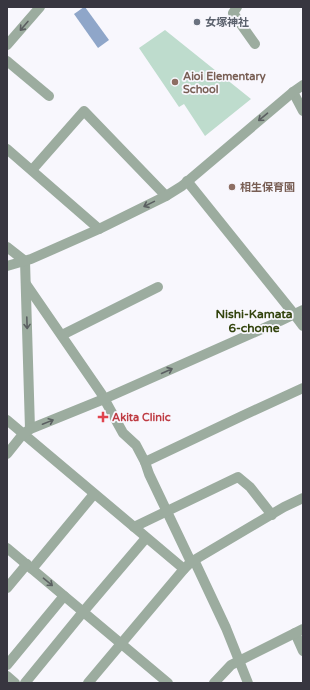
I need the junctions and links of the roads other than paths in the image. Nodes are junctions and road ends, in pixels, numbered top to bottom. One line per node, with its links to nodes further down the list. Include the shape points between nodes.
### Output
1 (40, 7): 4 (street, one-way to 4)
2 (237, 7): 3 (street, via 233,13)
3 (255, 44)
4 (7, 45)
5 (7, 61): 8 (street)
6 (303, 85): 7 (street)
7 (293, 92): 9 (street); 12 (street, one-way to 12)
8 (49, 96)
9 (303, 111)
10 (7, 149): 11 (street)
11 (32, 170): 13 (street, via 84,111); 14 (street)
12 (187, 181): 13 (street); 20 (street)
13 (166, 196): 14 (street, one-way to 14)
14 (99, 229): 16 (street)
15 (7, 247): 16 (street)
16 (25, 261): 17 (street); 18 (street)
17 (7, 266)
18 (26, 284): 22 (street); 26 (street, one-way to 26)
19 (158, 287): 22 (street)
20 (299, 312): 21 (street); 24 (street, one-way to 20)
21 (303, 326)
22 (62, 335): 24 (street)
23 (303, 388): 28 (street)
24 (104, 399): 26 (street, one-way to 24); 28 (street)
25 (7, 420): 26 (street)
26 (27, 432): 27 (street); 29 (street)
27 (7, 454)
28 (145, 462): 31 (street)
29 (94, 494): 33 (street); 37 (street)
30 (303, 498): 32 (street)
31 (167, 511): 32 (street, via 238,477); 33 (street); 36 (street)
32 (272, 515): 36 (street)
33 (134, 527): 34 (street)
34 (146, 538): 36 (street); 40 (street)
35 (7, 548): 37 (street)
36 (190, 564): 42 (street); 44 (street, via 226,628)
37 (30, 566): 38 (street); 39 (street, one-way to 39)
38 (7, 588)
39 (64, 596): 40 (street); 45 (street)
40 (84, 612): 42 (street); 46 (street)
41 (299, 631): 43 (street); 44 (street)
42 (122, 644): 47 (street); 48 (street)
43 (303, 651)
44 (239, 662): 49 (street, via 231,665); 50 (street)
45 (7, 665)
46 (25, 683)
47 (88, 683)
48 (168, 683)
49 (214, 683)
50 (248, 683)

